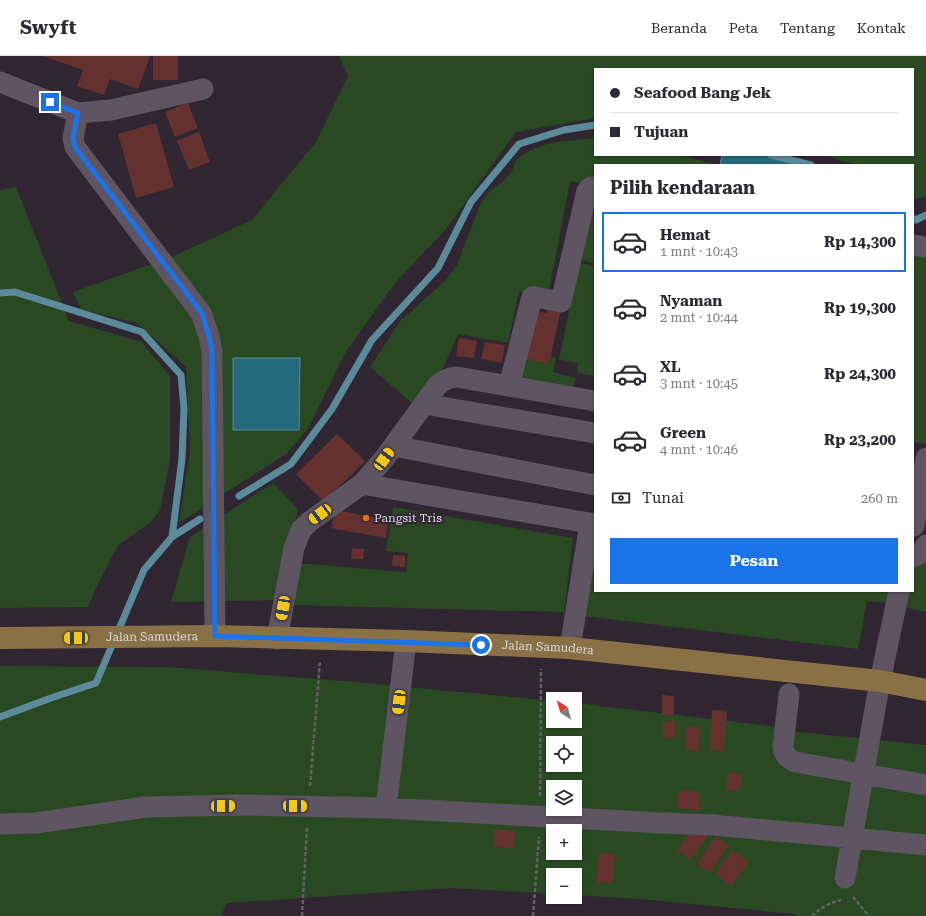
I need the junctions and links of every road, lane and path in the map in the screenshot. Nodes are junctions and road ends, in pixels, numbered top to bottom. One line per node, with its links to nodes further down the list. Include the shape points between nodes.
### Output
1 (0, 82): 3 (lane)
2 (203, 89): 3 (lane, via 110,110)
3 (78, 113): 22 (lane, via 73,138 75,147 202,313 209,336 212,351)
4 (594, 188): 7 (lane, via 587,191 561,302 532,298)
5 (914, 245): 6 (lane)
6 (926, 248)
7 (509, 386): 8 (lane); 9 (lane, via 457,377 448,378 437,386)
8 (594, 401)
9 (424, 404): 10 (lane); 11 (lane)
10 (594, 433)
11 (394, 446): 15 (lane); 16 (lane)
12 (914, 448): 13 (lane)
13 (926, 451)
14 (926, 458): 18 (lane)
15 (362, 484): 17 (lane); 24 (lane, via 301,530 294,548)
16 (594, 485)
17 (593, 524): 28 (lane)
18 (918, 529)
19 (926, 545): 20 (lane, via 920,554)
20 (914, 557)
21 (899, 592): 29 (lane)
22 (215, 636): 23 (main road, Jalan Samudera); 24 (main road, Jalan Samudera)
23 (0, 638)
24 (277, 639): 25 (main road, Jalan Samudera)
25 (321, 640): 26 (main road, Jalan Samudera); 34 (path)
26 (406, 641): 27 (main road, Jalan Samudera); 35 (lane)
27 (542, 647): 28 (main road, Jalan Samudera); 36 (path)
28 (570, 648): 29 (main road, Jalan Samudera)
29 (880, 681): 30 (main road, Jalan Samudera); 32 (lane)
30 (926, 690)
31 (789, 694): 32 (lane, via 783,747 788,758 795,762)
32 (863, 774): 33 (lane); 38 (lane)
33 (926, 785)
34 (309, 806): 35 (lane); 37 (lane, via 146,807 36,823); 42 (path)
35 (386, 808): 36 (lane)
36 (540, 816): 38 (lane, via 714,825); 43 (path)
37 (0, 824)
38 (852, 837): 39 (lane); 40 (lane)
39 (926, 845)
40 (845, 878)
41 (853, 898): 44 (path, via 833,902)
42 (302, 916)
43 (533, 916)
44 (812, 916)

